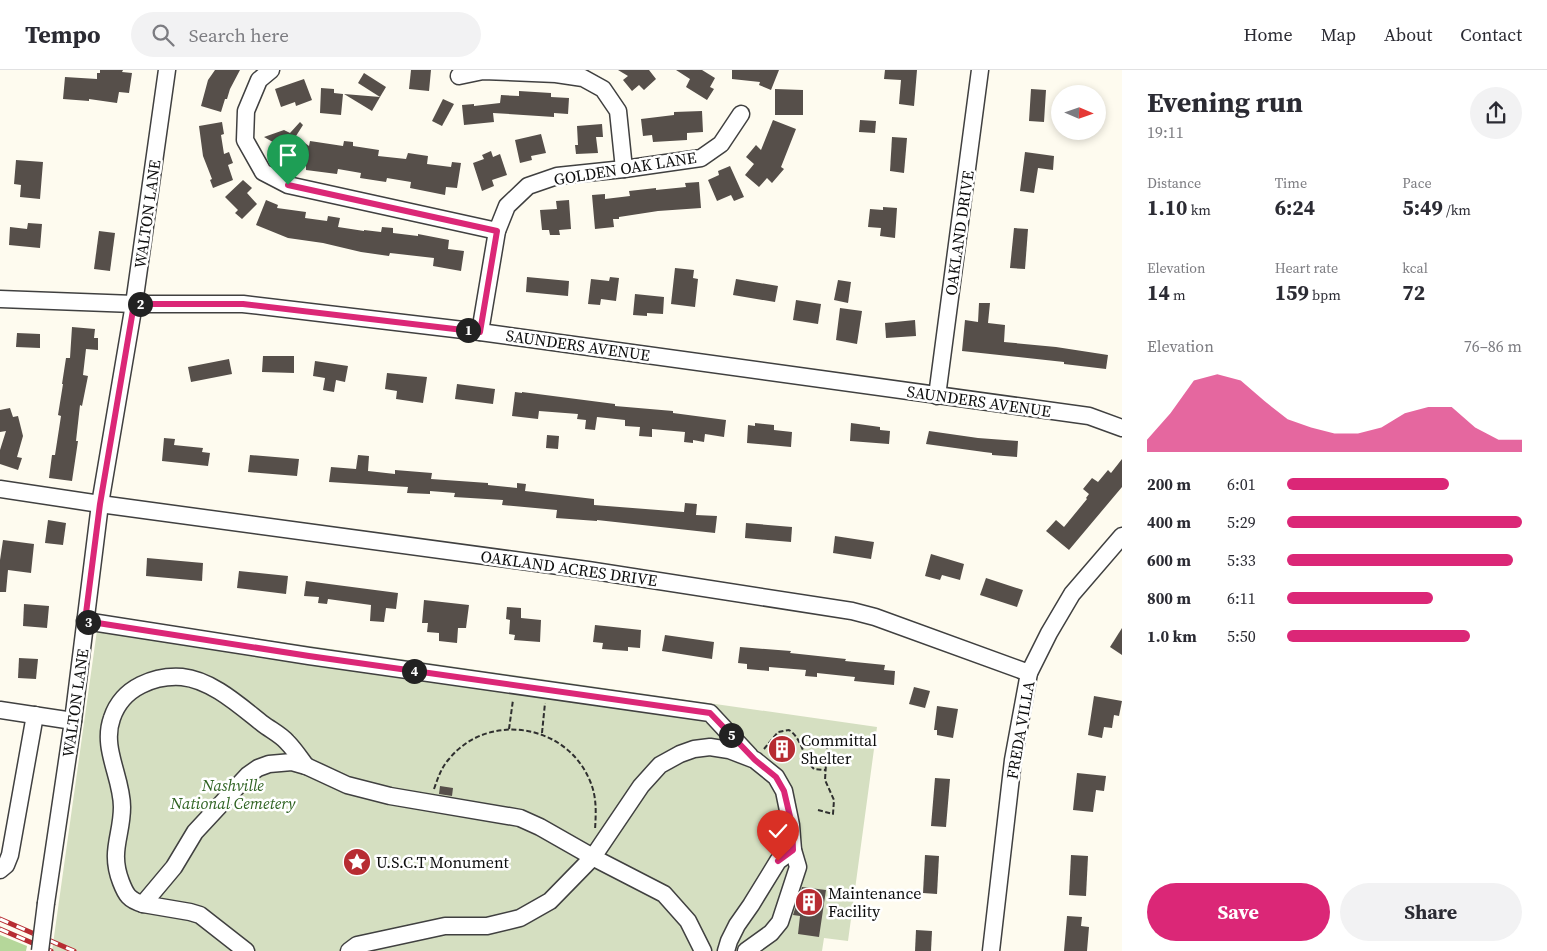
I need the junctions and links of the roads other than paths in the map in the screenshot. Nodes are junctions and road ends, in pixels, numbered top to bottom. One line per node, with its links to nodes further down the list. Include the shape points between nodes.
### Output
1 (167, 70): 9 (street, WALTON LANE)
2 (271, 70): 7 (street, via 259,80 246,111 245,140 263,172 288,185)
3 (980, 70): 11 (street, OAKLAND DRIVE)
4 (459, 76): 6 (street, via 483,71 556,74 583,78 603,89 618,111)
5 (741, 114): 6 (street, GOLDEN OAK LANE, via 721,144 701,158)
6 (624, 169): 7 (street, GOLDEN OAK LANE, via 557,176 528,186 507,206)
7 (497, 231): 10 (street, GOLDEN OAK LANE)
8 (0, 299): 9 (street, SAUNDERS AVENUE)
9 (134, 304): 10 (street, SAUNDERS AVENUE, via 243,304); 14 (street, WALTON LANE)
10 (480, 332): 11 (street, SAUNDERS AVENUE)
11 (937, 396): 12 (street, SAUNDERS AVENUE, via 1089,416)
12 (1122, 428)
13 (0, 489): 14 (street, OAKLAND ACRES DRIVE)
14 (100, 504): 16 (street, WALTON LANE); 17 (street, OAKLAND ACRES DRIVE, via 588,570 852,611)
15 (1122, 536): 17 (street, FREDA VILLA, via 1072,594)
16 (85, 621): 20 (street, WALTON LANE); 21 (street, via 710,713)
17 (1029, 673): 33 (street, FREDA VILLA, via 1013,760)
18 (0, 710): 19 (street)
19 (35, 715): 20 (street); 25 (street, via 10,855)
20 (73, 721): 27 (street, WALTON LANE, bridge)
21 (755, 760): 23 (street, via 776,777 784,791 792,825); 24 (street, via 710,747 680,754 660,765)
22 (306, 766): 24 (street, via 348,785 390,796 520,818); 26 (street, via 292,762 269,764 248,775 195,832 174,866); 26 (street, via 286,741 219,691 198,681 182,677 156,679 123,697 111,719 110,735 111,762 122,807 115,857 124,890 132,900)
23 (793, 850): 31 (street, via 778,861 737,924); 32 (street, via 798,866 780,922 771,933)
24 (590, 856): 29 (street, via 550,901 520,918 487,926 444,926 357,945); 30 (street, via 664,894 688,921)
25 (0, 870)
26 (143, 904): 28 (street, via 200,915)
27 (40, 951)
28 (246, 951)
29 (349, 951)
30 (702, 951)
31 (726, 951)
32 (746, 951)
33 (991, 951)

